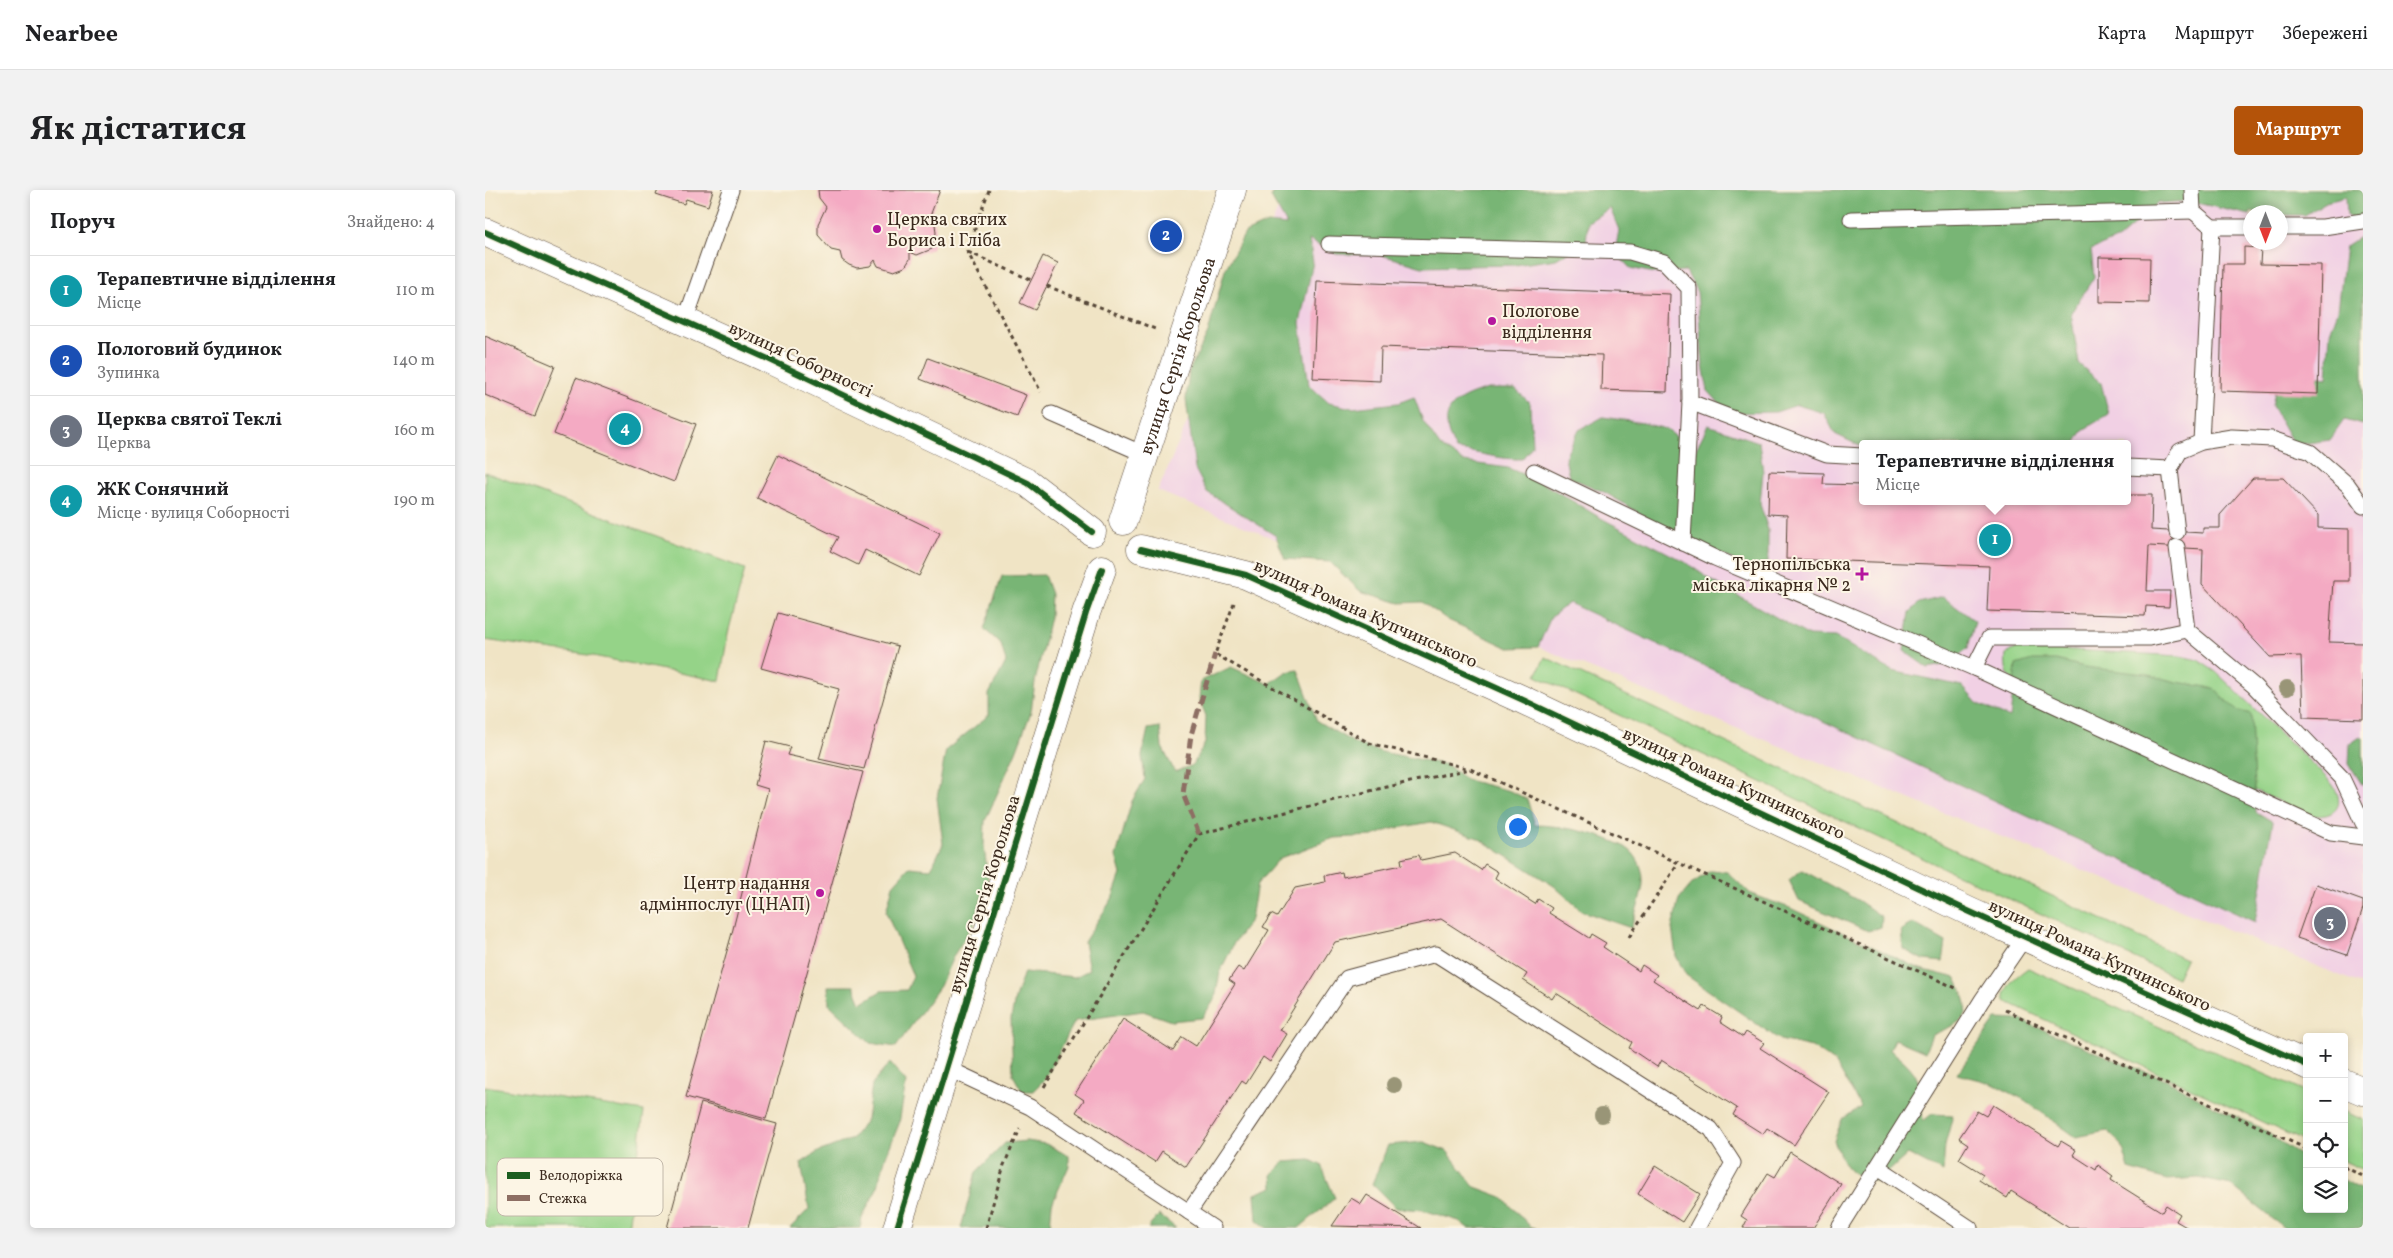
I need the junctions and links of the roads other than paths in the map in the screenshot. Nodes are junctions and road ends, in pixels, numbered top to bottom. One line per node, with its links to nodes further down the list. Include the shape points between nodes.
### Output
1 (731, 190): 12 (lane)
2 (1232, 190): 16 (street, вулиця Сергія Корольова)
3 (2192, 190): 4 (lane)
4 (2193, 211): 5 (lane); 7 (lane)
5 (1851, 219)
6 (2363, 221): 9 (lane)
7 (2212, 226): 8 (lane); 15 (lane)
8 (2243, 226)
9 (2288, 226)
10 (485, 232): 12 (street, вулиця Соборності)
11 (1329, 244): 13 (lane, via 1630,252 1664,262 1689,288)
12 (685, 321): 23 (street, вулиця Соборності, via 1029,483)
13 (1690, 402): 17 (lane, via 1827,454); 25 (lane)
14 (1052, 414): 16 (lane)
15 (2201, 442): 19 (lane, via 2180,451); 21 (lane, via 2232,437 2272,439 2310,452 2348,485)
16 (1147, 455): 22 (street, вулиця Сергія Корольова)
17 (1859, 456)
18 (2131, 467): 19 (lane)
19 (2171, 469): 24 (lane)
20 (1534, 471): 25 (lane)
21 (2363, 506)
22 (1123, 521): 23 (street, via 1106,521); 27 (street, via 1137,533)
23 (1093, 532): 28 (street, via 1088,549)
24 (2177, 532)
25 (1683, 543): 30 (lane)
26 (2177, 547): 29 (lane)
27 (1141, 549): 28 (street, via 1127,570); 33 (street, вулиця Романа Купчинського, via 1246,574 1530,703)
28 (1102, 570): 35 (street, вулиця Сергія Корольова, via 1083,622)
29 (2187, 630): 30 (lane, via 2149,638 1989,638); 31 (lane, via 2254,686 2342,778)
30 (1974, 668): 32 (lane, via 2331,833)
31 (2363, 823)
32 (2363, 837)
33 (2025, 937): 34 (street, вулиця Романа Купчинського); 38 (lane)
34 (2303, 1063)
35 (947, 1068): 39 (lane, via 1030,1107); 40 (street, вулиця Сергія Корольова)
36 (2348, 1084): 37 (street)
37 (2363, 1091)
38 (1877, 1167): 43 (lane); 44 (lane)
39 (1189, 1212): 41 (lane); 42 (lane, via 1347,978 1437,954 1711,1129 1733,1163)
40 (897, 1228)
41 (1213, 1228)
42 (1697, 1228)
43 (1839, 1228)
44 (1970, 1228)

